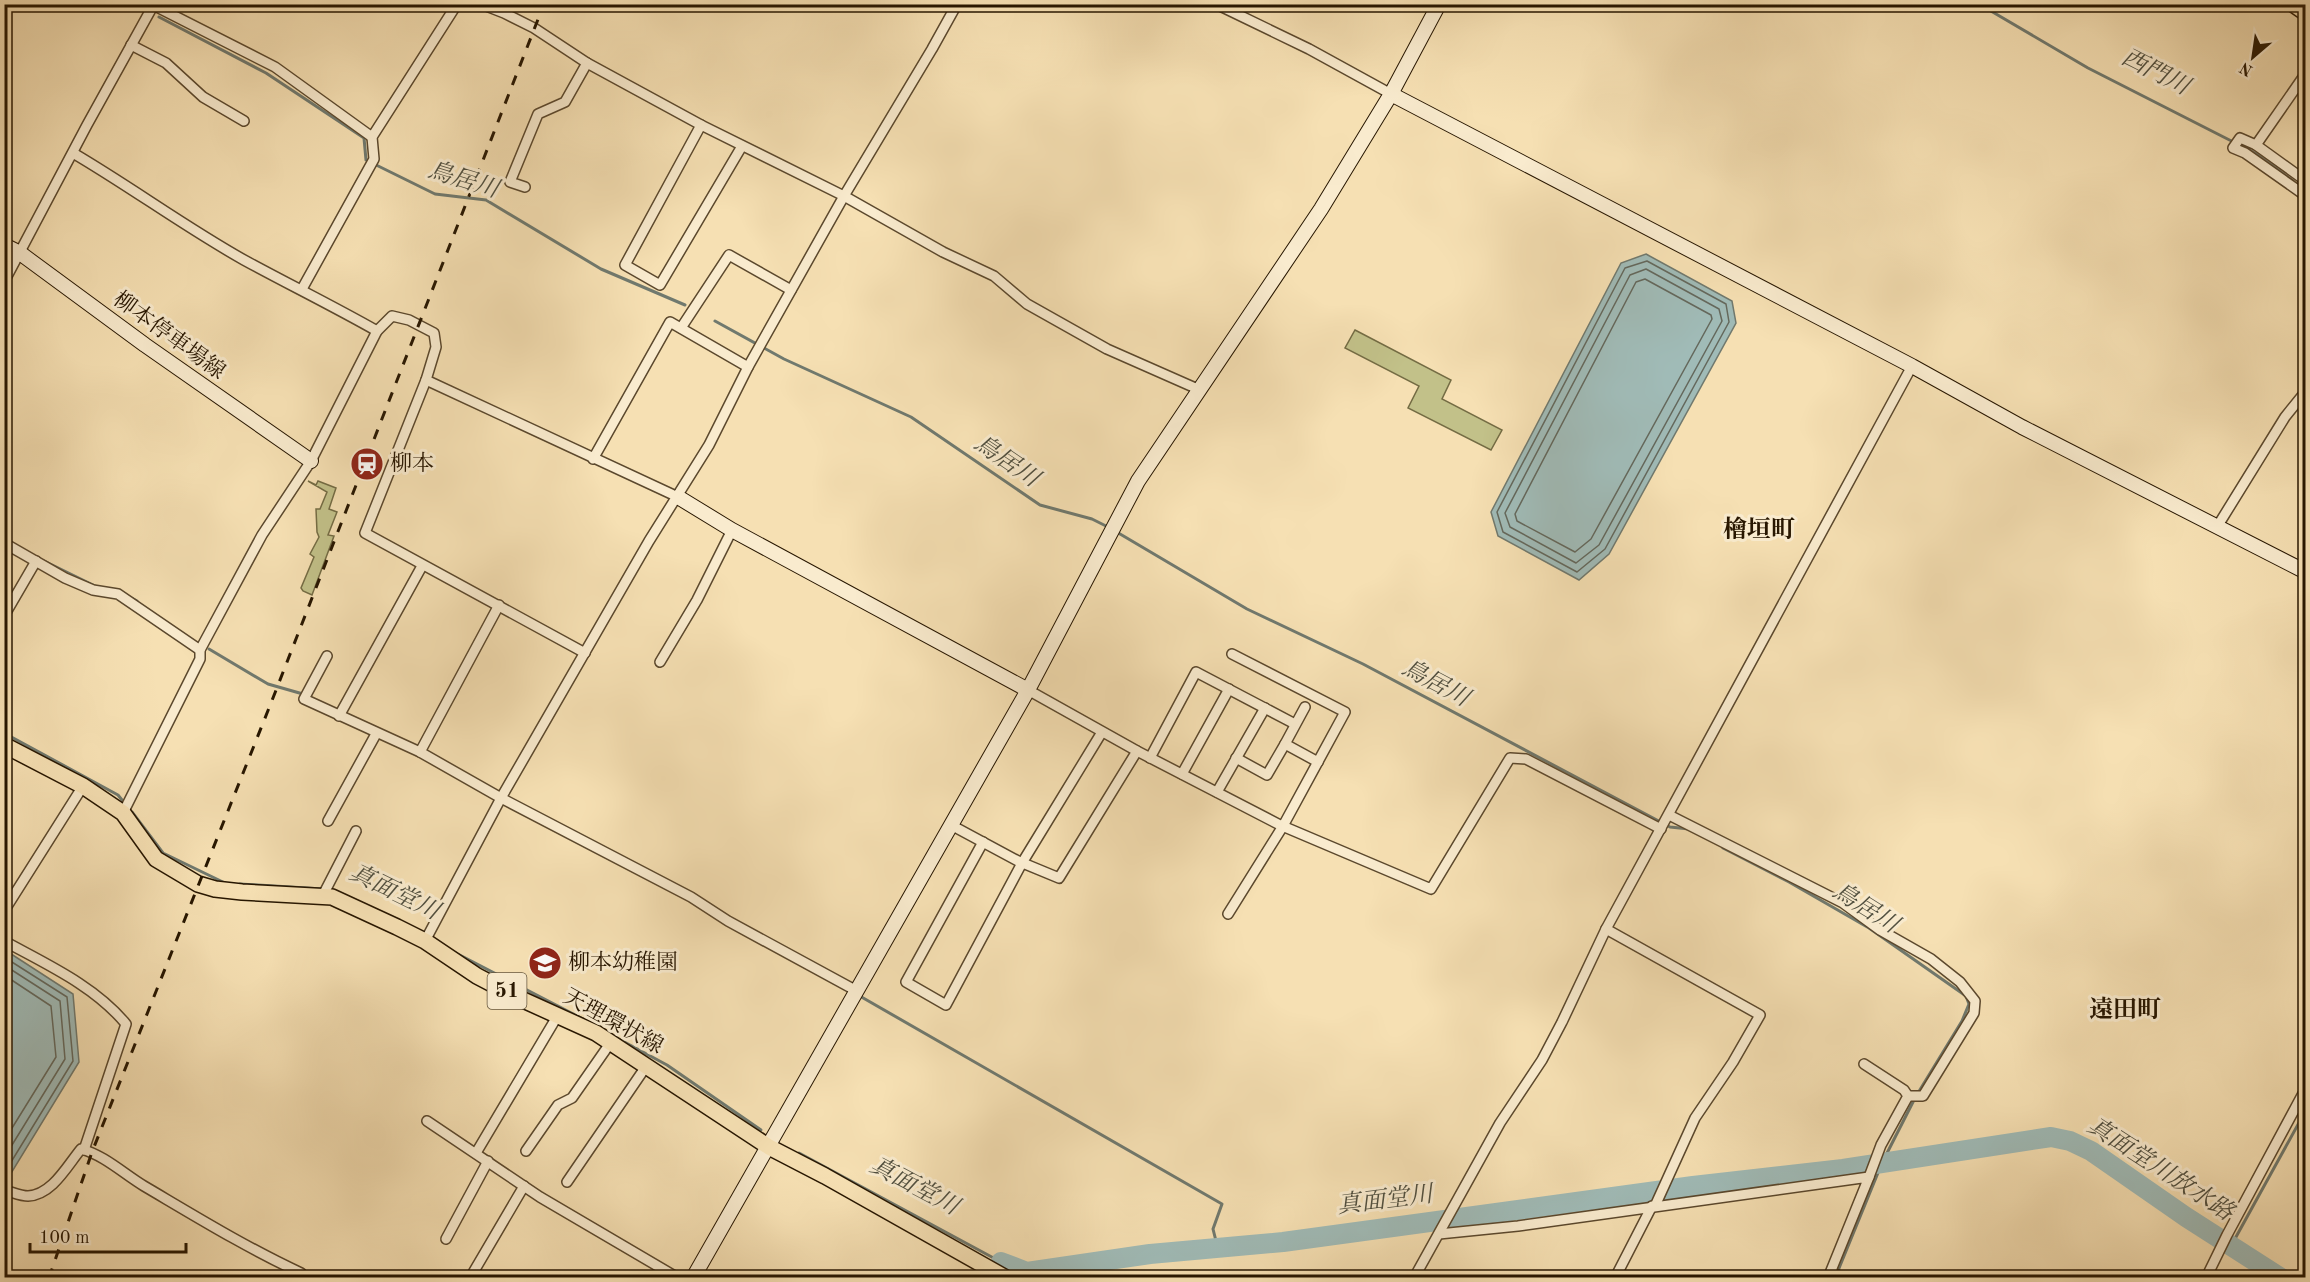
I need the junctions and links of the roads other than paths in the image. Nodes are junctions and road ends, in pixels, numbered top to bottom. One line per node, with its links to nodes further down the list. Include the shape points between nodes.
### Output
1 (457, 4): 15 (street)
2 (481, 4): 10 (street, via 534,28)
3 (957, 4): 21 (street)
4 (1216, 4): 12 (street)
5 (1439, 4): 12 (street)
6 (2293, 4): 8 (main road)
7 (152, 5): 9 (street); 15 (street, via 275,67)
8 (2306, 13)
9 (131, 45): 13 (street, via 165,63 203,97); 18 (street)
10 (587, 63): 14 (street); 20 (street, via 565,102 538,114 510,182)
11 (2306, 73): 16 (street)
12 (1391, 94): 30 (street); 33 (street, via 1321,209)
13 (244, 121)
14 (700, 125): 17 (street); 17 (street, via 625,265 660,285)
15 (372, 137): 26 (street, via 373,162)
16 (2256, 145): 19 (street); 22 (street, via 2240,138 2233,148)
17 (742, 146): 21 (street)
18 (73, 153): 24 (street); 26 (street, via 175,219)
19 (2306, 181)
20 (525, 187)
21 (844, 196): 27 (street); 33 (street, via 994,276 1027,304 1107,349)
22 (2306, 196)
23 (4, 244): 24 (street, 柳本停車場線)
24 (20, 253): 25 (street); 36 (street, 柳本停車場線)
25 (4, 282)
26 (303, 289): 29 (street)
27 (791, 290): 28 (street, via 729,255); 31 (street)
28 (681, 328): 31 (street); 35 (street, via 670,322)
29 (377, 331): 32 (street, via 392,316 434,333 436,347); 36 (street)
30 (1912, 366): 38 (street); 71 (street)
31 (748, 367): 37 (street)
32 (426, 380): 35 (street); 42 (street, via 365,533)
33 (1200, 390): 52 (street, via 1138,481)
34 (2306, 391): 38 (street, via 2285,417)
35 (593, 459): 37 (street)
36 (311, 461): 46 (street, via 262,535)
37 (678, 497): 39 (street); 47 (street)
38 (2217, 527): 43 (street)
39 (732, 530): 50 (street); 52 (street)
40 (4, 543): 41 (street)
41 (36, 561): 45 (street); 46 (street, via 93,590 118,594)
42 (422, 566): 44 (street); 55 (street)
43 (2306, 572)
44 (499, 605): 47 (street); 62 (street)
45 (4, 616)
46 (200, 650): 70 (street, via 200,659)
47 (585, 652): 69 (street)
48 (1232, 654): 65 (street, via 1346,712)
49 (327, 656): 55 (street, via 303,699)
50 (660, 662)
51 (1229, 689): 54 (street); 63 (street, via 1196,672); 66 (street)
52 (1028, 690): 57 (street); 73 (street)
53 (1305, 707): 56 (street)
54 (1265, 708): 56 (street); 64 (street)
55 (339, 716): 58 (street)
56 (1295, 724): 59 (street)
57 (1101, 732): 61 (street); 78 (street)
58 (376, 734): 62 (street); 72 (street)
59 (1285, 744): 64 (street, via 1267,774); 65 (street)
60 (4, 745): 67 (main road, 天理環状線 / 51)
61 (1137, 751): 63 (street); 78 (street, via 1059,878)
62 (420, 752): 69 (street)
63 (1150, 758): 66 (street)
64 (1236, 758): 68 (street)
65 (1318, 762): 74 (street)
66 (1182, 774): 68 (street)
67 (83, 786): 70 (main road, 天理環状線 / 51); 80 (street)
68 (1216, 792): 74 (street)
69 (501, 798): 84 (street); 85 (street, via 691,897)
70 (123, 813): 79 (main road, 天理環状線 / 51, via 156,860 198,884 242,892)
71 (1669, 815): 75 (street); 91 (street, via 1844,903 1960,982 1975,1001 1974,1012 1923,1096)
72 (328, 821)
73 (951, 825): 77 (street); 85 (street)
74 (1283, 826): 75 (street, via 1431,889 1510,758 1526,759); 81 (street)
75 (1662, 829): 82 (street)
76 (356, 831): 79 (street)
77 (983, 842): 78 (street); 78 (street, via 906,982 946,1005)
78 (1022, 863)
79 (322, 897): 84 (main road, 天理環状線 / 51, via 332,897)
80 (4, 911)
81 (1228, 914)
82 (1606, 929): 102 (street, via 1760,1015 1695,1118); 103 (street, via 1563,1022 1500,1123)
83 (4, 941): 94 (street, via 73,979 126,1024)
84 (424, 941): 86 (main road, 天理環状線 / 51, via 477,976)
85 (855, 990): 93 (street)
86 (558, 1015): 87 (main road, 天理環状線 / 51); 96 (street)
87 (611, 1042): 89 (main road, 天理環状線 / 51); 95 (street, via 572,1098 558,1105)
88 (1864, 1064): 91 (street)
89 (647, 1065): 93 (main road, 天理環状線 / 51); 99 (street)
90 (2306, 1088): 114 (street)
91 (1908, 1096): 98 (street)
92 (427, 1121): 96 (street)
93 (769, 1147): 109 (street); 110 (main road, 天理環状線 / 51)
94 (84, 1150): 101 (street, via 43,1192 27,1196); 106 (street, via 301,1274)
95 (526, 1151)
96 (476, 1153): 97 (street)
97 (488, 1161): 100 (street); 104 (street)
98 (1869, 1175): 102 (street); 105 (street)
99 (567, 1182)
100 (524, 1186): 107 (street); 108 (street)
101 (4, 1190)
102 (1654, 1205): 103 (street, via 1528,1225); 112 (street)
103 (1441, 1231): 111 (street)
104 (446, 1239)
105 (1830, 1275): 113 (street)
106 (300, 1278)
107 (470, 1278)
108 (678, 1278)
109 (693, 1278)
110 (1006, 1278)
111 (1414, 1278)
112 (1615, 1278)
113 (1844, 1278)
114 (2206, 1278)

